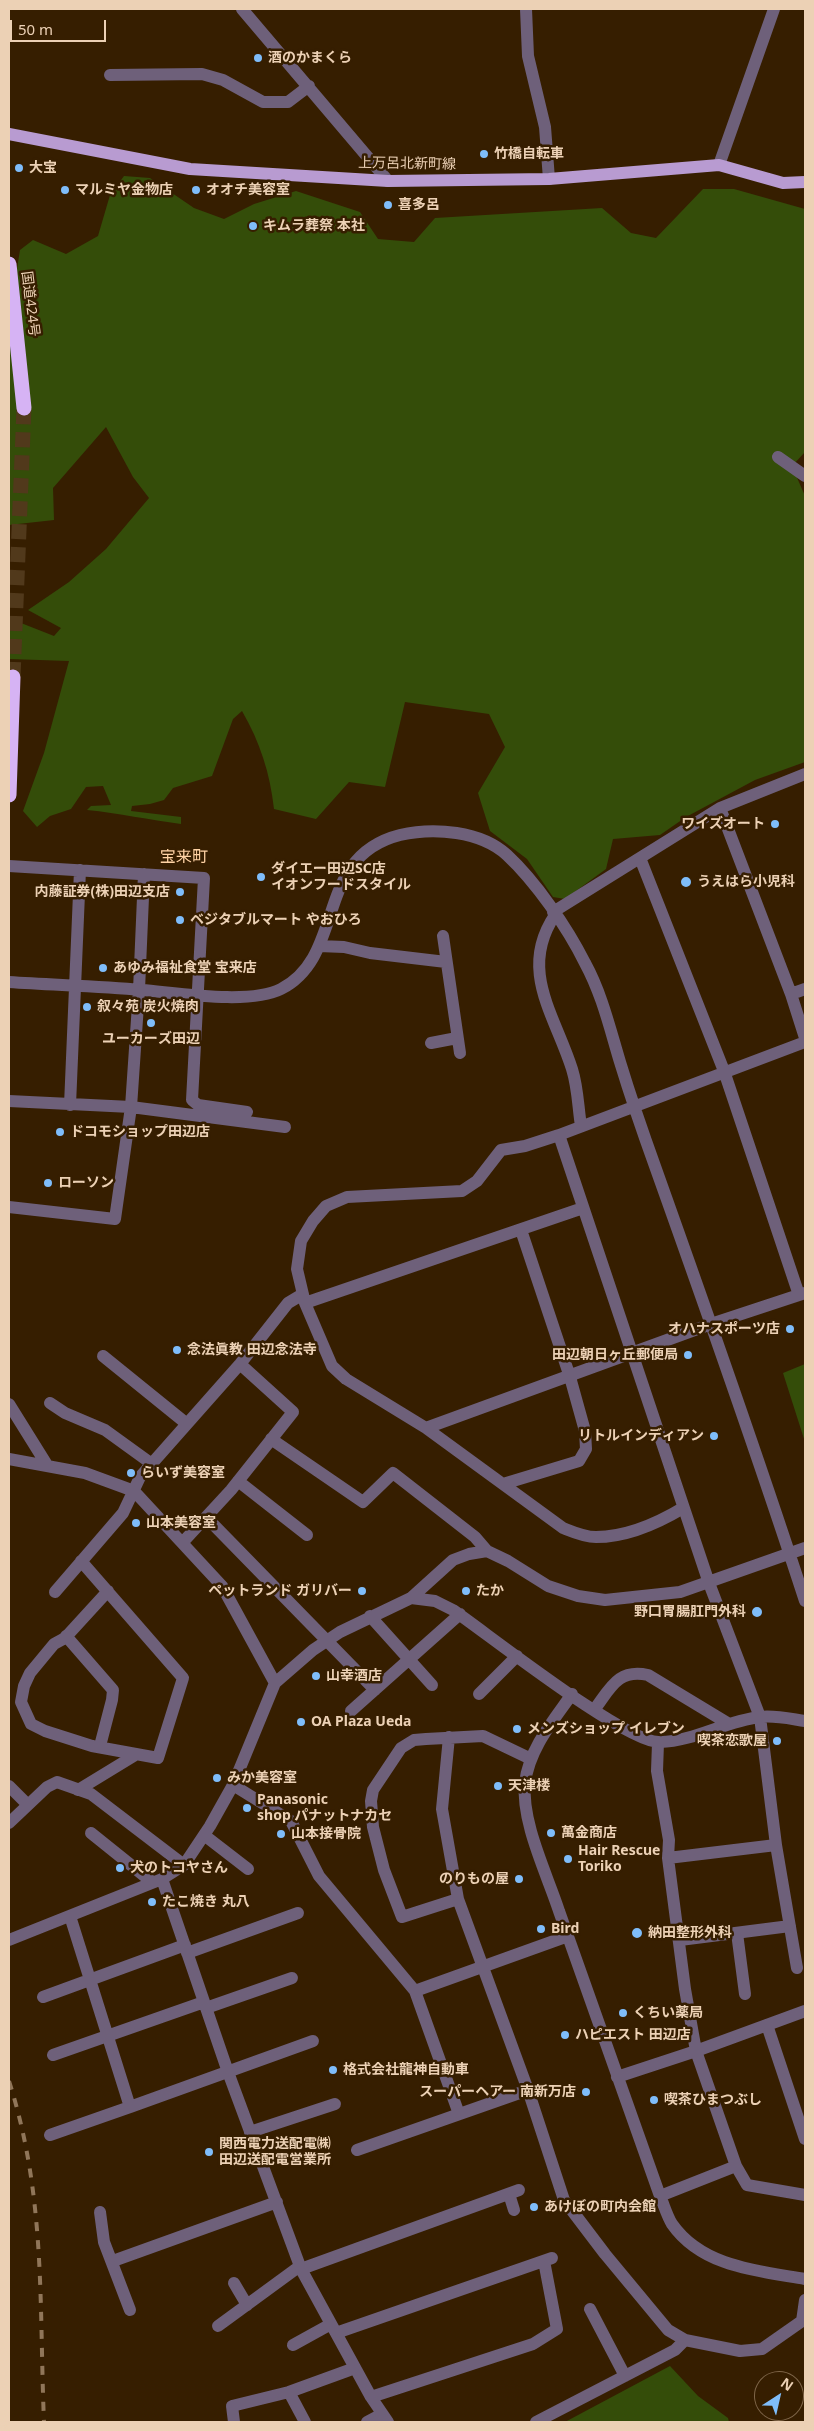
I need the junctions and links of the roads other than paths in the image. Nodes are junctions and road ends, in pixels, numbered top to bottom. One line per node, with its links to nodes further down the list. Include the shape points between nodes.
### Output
1 (242, 9): 5 (street)
2 (526, 9): 8 (street, via 528,56 544,127)
3 (774, 9): 7 (street)
4 (110, 75): 5 (street, via 202,74 223,80 263,102 288,102)
5 (309, 86): 9 (street)
6 (9, 134): 9 (main road, 上万呂北新町線, via 190,168)
7 (719, 165): 8 (main road, 上万呂北新町線); 10 (main road, 上万呂北新町線, via 783,183)
8 (549, 178): 9 (main road, 上万呂北新町線)
9 (388, 181)
10 (805, 182)
11 (9, 264): 12 (highway, 国道424号)
12 (24, 408)
13 (778, 457): 14 (street)
14 (805, 476)
15 (13, 677): 17 (highway)
16 (804, 777): 18 (street)
17 (9, 795)
18 (720, 808): 19 (street); 32 (street)
19 (640, 858): 23 (street); 38 (street)
20 (9, 866): 21 (street)
21 (80, 870): 22 (street); 28 (street)
22 (144, 874): 30 (street); 31 (street, via 204,878)
23 (554, 914): 25 (street, via 527,875 504,852 480,838 428,833 401,835 380,843 361,856 346,874 334,898); 41 (street, via 585,962 600,998); 44 (street, via 538,953 539,978 574,1077)
24 (443, 936): 26 (street)
25 (319, 946): 26 (street); 31 (street, via 314,959 297,978 279,990 258,996)
26 (446, 962): 33 (street)
27 (9, 982): 28 (street)
28 (75, 986): 30 (street); 40 (street)
29 (805, 989): 32 (street)
30 (139, 990): 31 (street); 42 (street)
31 (196, 994): 43 (street, via 192,1100 198,1105)
32 (791, 994): 34 (street)
33 (457, 1038): 36 (street); 37 (street)
34 (805, 1038)
35 (805, 1042): 38 (street)
36 (431, 1044)
37 (460, 1053)
38 (724, 1071): 41 (street); 50 (street)
39 (9, 1101): 40 (street)
40 (70, 1105): 42 (street)
41 (633, 1106): 44 (street); 52 (street)
42 (131, 1107): 45 (street); 47 (street, via 114,1218)
43 (247, 1112)
44 (582, 1126): 46 (street)
45 (285, 1127)
46 (558, 1135): 48 (street); 51 (street, via 502,1150 477,1181 462,1191 347,1197 326,1206 301,1241 297,1269)
47 (9, 1207)
48 (583, 1208): 49 (street); 53 (street)
49 (521, 1230): 51 (street); 56 (street)
50 (802, 1294): 52 (street)
51 (304, 1298): 55 (street, via 288,1303); 60 (street, via 332,1366 346,1379)
52 (711, 1324): 53 (street); 74 (street)
53 (631, 1354): 56 (street); 68 (street)
54 (103, 1356): 59 (street)
55 (240, 1364): 59 (street); 61 (street, via 293,1412)
56 (570, 1377): 60 (street); 66 (street, via 585,1430 586,1449 580,1461)
57 (50, 1403): 63 (street, via 105,1430)
58 (9, 1404): 64 (street)
59 (187, 1424): 63 (street)
60 (426, 1428): 66 (street)
61 (271, 1439): 65 (street); 73 (street, via 363,1502 393,1473 475,1537)
62 (9, 1459): 64 (street)
63 (152, 1464): 67 (street)
64 (48, 1465): 67 (street, via 85,1473)
65 (238, 1481): 69 (street); 70 (street)
66 (503, 1484): 68 (street, via 563,1528 596,1537 619,1534 662,1520)
67 (134, 1491): 71 (street); 75 (street, via 123,1513)
68 (684, 1508): 76 (street)
69 (206, 1517): 71 (street); 84 (street)
70 (307, 1535)
71 (182, 1542): 87 (street, via 222,1586)
72 (805, 1548): 74 (street)
73 (487, 1551): 76 (street, via 548,1586 578,1596 605,1600 661,1595); 79 (street, via 453,1560)
74 (790, 1553): 76 (street); 80 (street)
75 (81, 1561): 77 (street); 78 (street)
76 (709, 1583): 94 (street)
77 (108, 1591): 83 (street); 100 (street, via 183,1678 158,1758)
78 (55, 1592)
79 (411, 1598): 81 (street, via 434,1601); 82 (street)
80 (805, 1601)
81 (460, 1614): 85 (street); 86 (street)
82 (370, 1616): 84 (street); 86 (street)
83 (66, 1636): 99 (street, via 113,1690); 99 (street, via 54,1644 30,1673 21,1702 31,1724)
84 (328, 1640): 87 (street); 89 (street)
85 (517, 1656): 90 (street); 91 (street)
86 (409, 1660): 88 (street); 89 (street)
87 (275, 1683): 102 (street)
88 (432, 1685)
89 (375, 1690): 93 (street)
90 (480, 1694)
91 (572, 1694): 92 (street); 101 (street)
92 (594, 1710): 96 (street, via 620,1678 638,1672); 98 (street, via 617,1726)
93 (351, 1711)
94 (760, 1717): 95 (street); 96 (street); 109 (street)
95 (805, 1721)
96 (729, 1724): 98 (street, via 685,1739)
97 (449, 1737): 101 (street, via 483,1736); 114 (street, via 442,1809); 114 (street, via 414,1740 401,1748 373,1790 371,1801 373,1826 384,1870 402,1917)
98 (658, 1743): 110 (street, via 657,1770 669,1840)
99 (100, 1746): 100 (street)
100 (137, 1754): 104 (street)
101 (531, 1759): 121 (street, via 525,1784 527,1809)
102 (233, 1785): 108 (street); 129 (street, via 291,1821 319,1876)
103 (9, 1786): 105 (street)
104 (78, 1790): 105 (street, via 57,1782); 111 (street, via 91,1794)
105 (28, 1805): 106 (street)
106 (9, 1823)
107 (91, 1833): 113 (street)
108 (204, 1835): 111 (street); 112 (street)
109 (776, 1845): 110 (street); 117 (street)
110 (668, 1858): 123 (street)
111 (184, 1864): 113 (street)
112 (248, 1868)
113 (157, 1881): 116 (street); 124 (street)
114 (458, 1899): 125 (street)
115 (298, 1914): 124 (street)
116 (70, 1916): 120 (street); 128 (street)
117 (790, 1926): 119 (street); 126 (street)
118 (9, 1930): 120 (street)
119 (737, 1933): 123 (street); 130 (street)
120 (22, 1934): 122 (street)
121 (568, 1936): 125 (street); 140 (street)
122 (9, 1940)
123 (680, 1940): 137 (street)
124 (186, 1949): 128 (street); 132 (street)
125 (482, 1966): 129 (street); 141 (street)
126 (797, 1968)
127 (292, 1978): 132 (street)
128 (90, 1980): 131 (street); 135 (street)
129 (415, 1991): 144 (street)
130 (745, 1994)
131 (43, 1998)
132 (205, 2005): 135 (street); 139 (street)
133 (805, 2011): 134 (street)
134 (767, 2025): 137 (street); 147 (street)
135 (108, 2036): 138 (street); 143 (street)
136 (313, 2041): 139 (street)
137 (696, 2051): 140 (street); 149 (street)
138 (54, 2055)
139 (228, 2072): 143 (street); 145 (street)
140 (617, 2077): 150 (street)
141 (528, 2090): 144 (street); 165 (street, via 564,2200 668,2330)
142 (335, 2104): 145 (street)
143 (130, 2107): 146 (street)
144 (459, 2114): 148 (street)
145 (250, 2132): 152 (street)
146 (50, 2135)
147 (805, 2139)
148 (357, 2150)
149 (736, 2166): 150 (street); 151 (street, via 748,2185)
150 (660, 2196): 157 (street, via 672,2224 687,2241 709,2256 735,2267)
151 (805, 2196)
152 (276, 2202): 155 (street); 156 (street)
153 (514, 2210): 156 (street, via 514,2192)
154 (100, 2212): 155 (street, via 104,2242)
155 (113, 2261): 162 (street)
156 (301, 2267): 160 (street); 164 (street)
157 (805, 2279)
158 (234, 2282): 160 (street)
159 (805, 2300): 165 (street, via 802,2321 762,2349 740,2351)
160 (247, 2305): 163 (street)
161 (590, 2309): 168 (street)
162 (130, 2310)
163 (218, 2326)
164 (333, 2328): 166 (street); 167 (street); 170 (street, via 548,2259 557,2329 533,2344)
165 (685, 2340): 168 (street, via 676,2350)
166 (293, 2345)
167 (355, 2368): 169 (street); 170 (street)
168 (625, 2376): 175 (street)
169 (289, 2392): 172 (street, via 232,2406); 173 (street)
170 (371, 2397): 171 (street)
171 (385, 2418): 174 (street)
172 (234, 2422)
173 (304, 2422)
174 (367, 2422)
175 (536, 2422)

